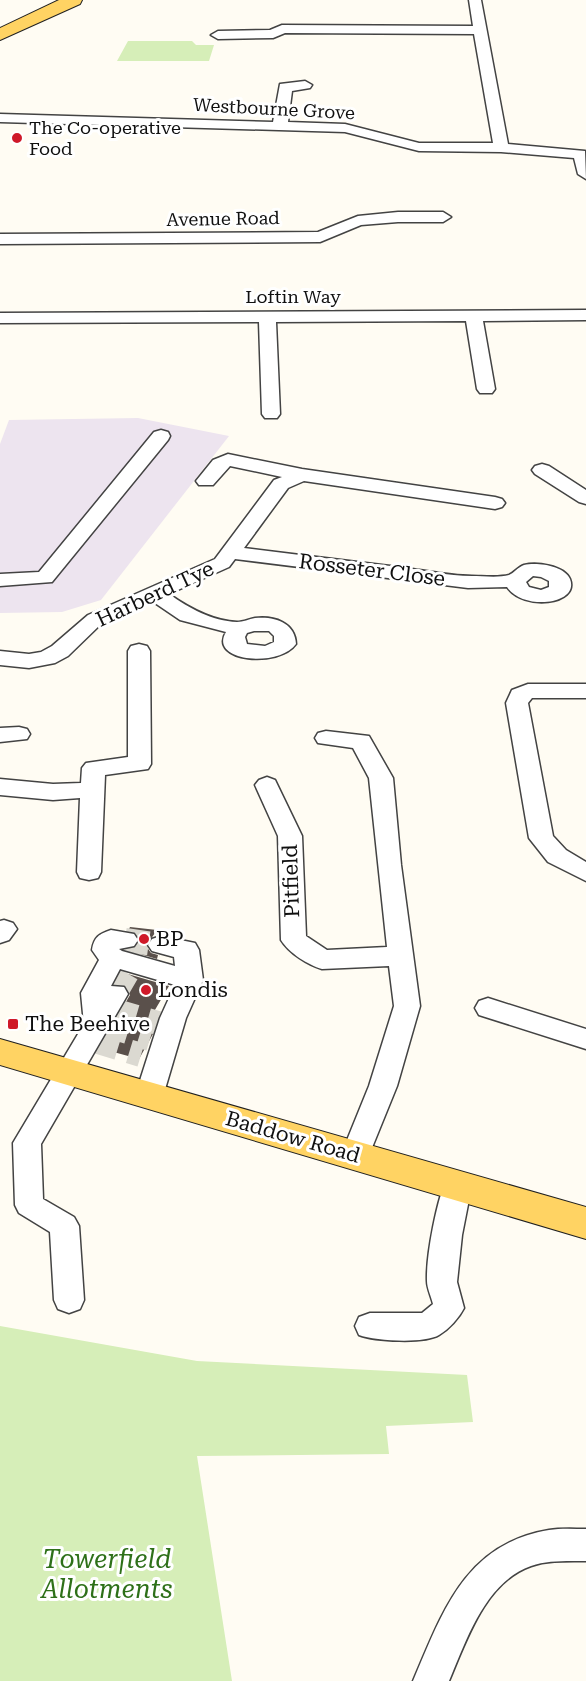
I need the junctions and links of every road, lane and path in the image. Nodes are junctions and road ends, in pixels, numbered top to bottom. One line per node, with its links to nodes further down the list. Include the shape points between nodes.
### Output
1 (74, 0): 4 (main road)
2 (475, 0): 3 (street)
3 (480, 30): 5 (street, via 282,29 273,34); 9 (street)
4 (0, 35)
5 (218, 35)
6 (305, 85): 8 (street, via 285,87)
7 (0, 118): 8 (street, Westbourne Grove)
8 (280, 126): 9 (street, Westbourne Grove, via 345,128 419,147)
9 (501, 148): 10 (street, Westbourne Grove, via 580,154)
10 (586, 174)
11 (443, 217): 12 (street, Avenue Road, via 358,221 320,237)
12 (0, 239)
13 (586, 315): 15 (street, Loftin Way)
14 (267, 317): 15 (street, Loftin Way); 16 (street, Loftin Way); 18 (street)
15 (474, 317): 17 (street)
16 (0, 318)
17 (486, 389)
18 (271, 414)
19 (161, 436): 26 (street, via 45,578)
20 (542, 470): 23 (street)
21 (302, 475): 22 (street, via 228,460); 24 (street); 25 (street, Harberd Tye, via 281,484)
22 (206, 481)
23 (586, 498)
24 (495, 503)
25 (229, 552): 27 (street, Rosseter Close, via 468,582); 28 (street, Harberd Tye, via 222,563)
26 (0, 580)
27 (515, 581)
28 (154, 593): 29 (street, via 188,616); 31 (street, Harberd Tye, via 94,619 47,658 29,662)
29 (239, 629)
30 (139, 651): 36 (street, via 140,764 94,768)
31 (0, 658)
32 (586, 691): 38 (street, via 528,692 520,695 517,703 541,838 557,856)
33 (326, 738): 40 (street, via 361,741 381,778)
34 (267, 785): 40 (street, Pitfield, via 290,836 294,940 322,960)
35 (0, 787): 36 (street, via 53,792)
36 (92, 790): 37 (street)
37 (89, 872)
38 (586, 873)
39 (161, 945): 41 (street, via 186,950)
40 (402, 956): 47 (street, via 407,1006 383,1086)
41 (190, 980): 45 (street, via 125,958 94,993 102,1020); 46 (street, via 158,1041)
42 (488, 1008): 43 (street)
43 (586, 1039)
44 (0, 1052): 45 (main road, Baddow Road)
45 (68, 1072): 46 (main road, Baddow Road); 50 (street, via 27,1143 29,1205 64,1226)
46 (148, 1096): 47 (main road, Baddow Road)
47 (355, 1155): 48 (main road, Baddow Road)
48 (458, 1184): 49 (main road, Baddow Road); 51 (street, via 442,1282 449,1308 428,1326)
49 (586, 1223)
50 (69, 1300)
51 (369, 1326)
52 (586, 1545): 53 (street, via 562,1543 507,1557 488,1574 465,1608)
53 (431, 1681)

